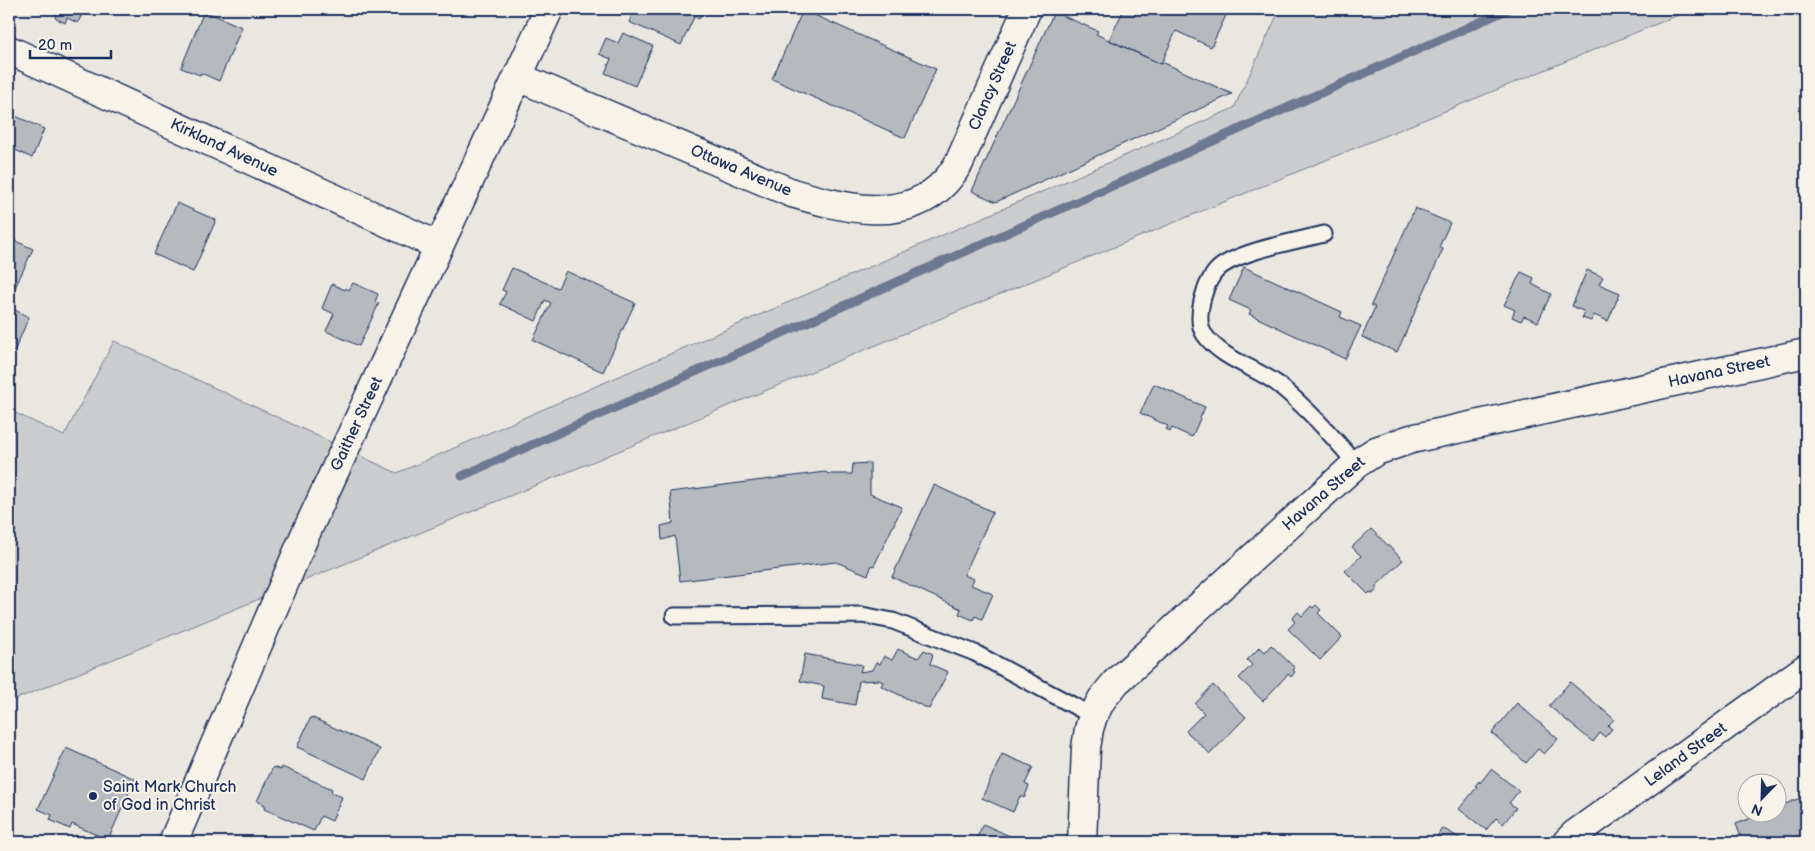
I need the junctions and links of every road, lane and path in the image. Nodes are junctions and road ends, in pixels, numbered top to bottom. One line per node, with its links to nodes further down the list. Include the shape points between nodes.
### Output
1 (548, 9): 4 (street, Gaither Street)
2 (1027, 9): 5 (street, Clancy Street)
3 (9, 50): 7 (street, Kirkland Avenue)
4 (518, 77): 5 (street, Ottawa Avenue, via 792,193 830,204 865,210 899,208 924,199 945,182); 7 (street, Gaither Street)
5 (959, 163)
6 (1324, 234): 9 (lane, via 1241,256 1218,268 1205,287 1200,312 1203,333 1219,349 1276,384 1301,404)
7 (439, 246): 13 (street, Gaither Street, via 305,535)
8 (1806, 353): 9 (street, Havana Street, via 1411,439 1376,451)
9 (1356, 464): 12 (street, Havana Street, via 1116,682)
10 (674, 616): 12 (lane, via 862,615 893,621 975,653)
11 (1806, 668): 15 (street, Leland Street)
12 (1093, 716): 14 (street, Havana Street, via 1086,748)
13 (172, 842)
14 (1082, 842)
15 (1567, 842)

